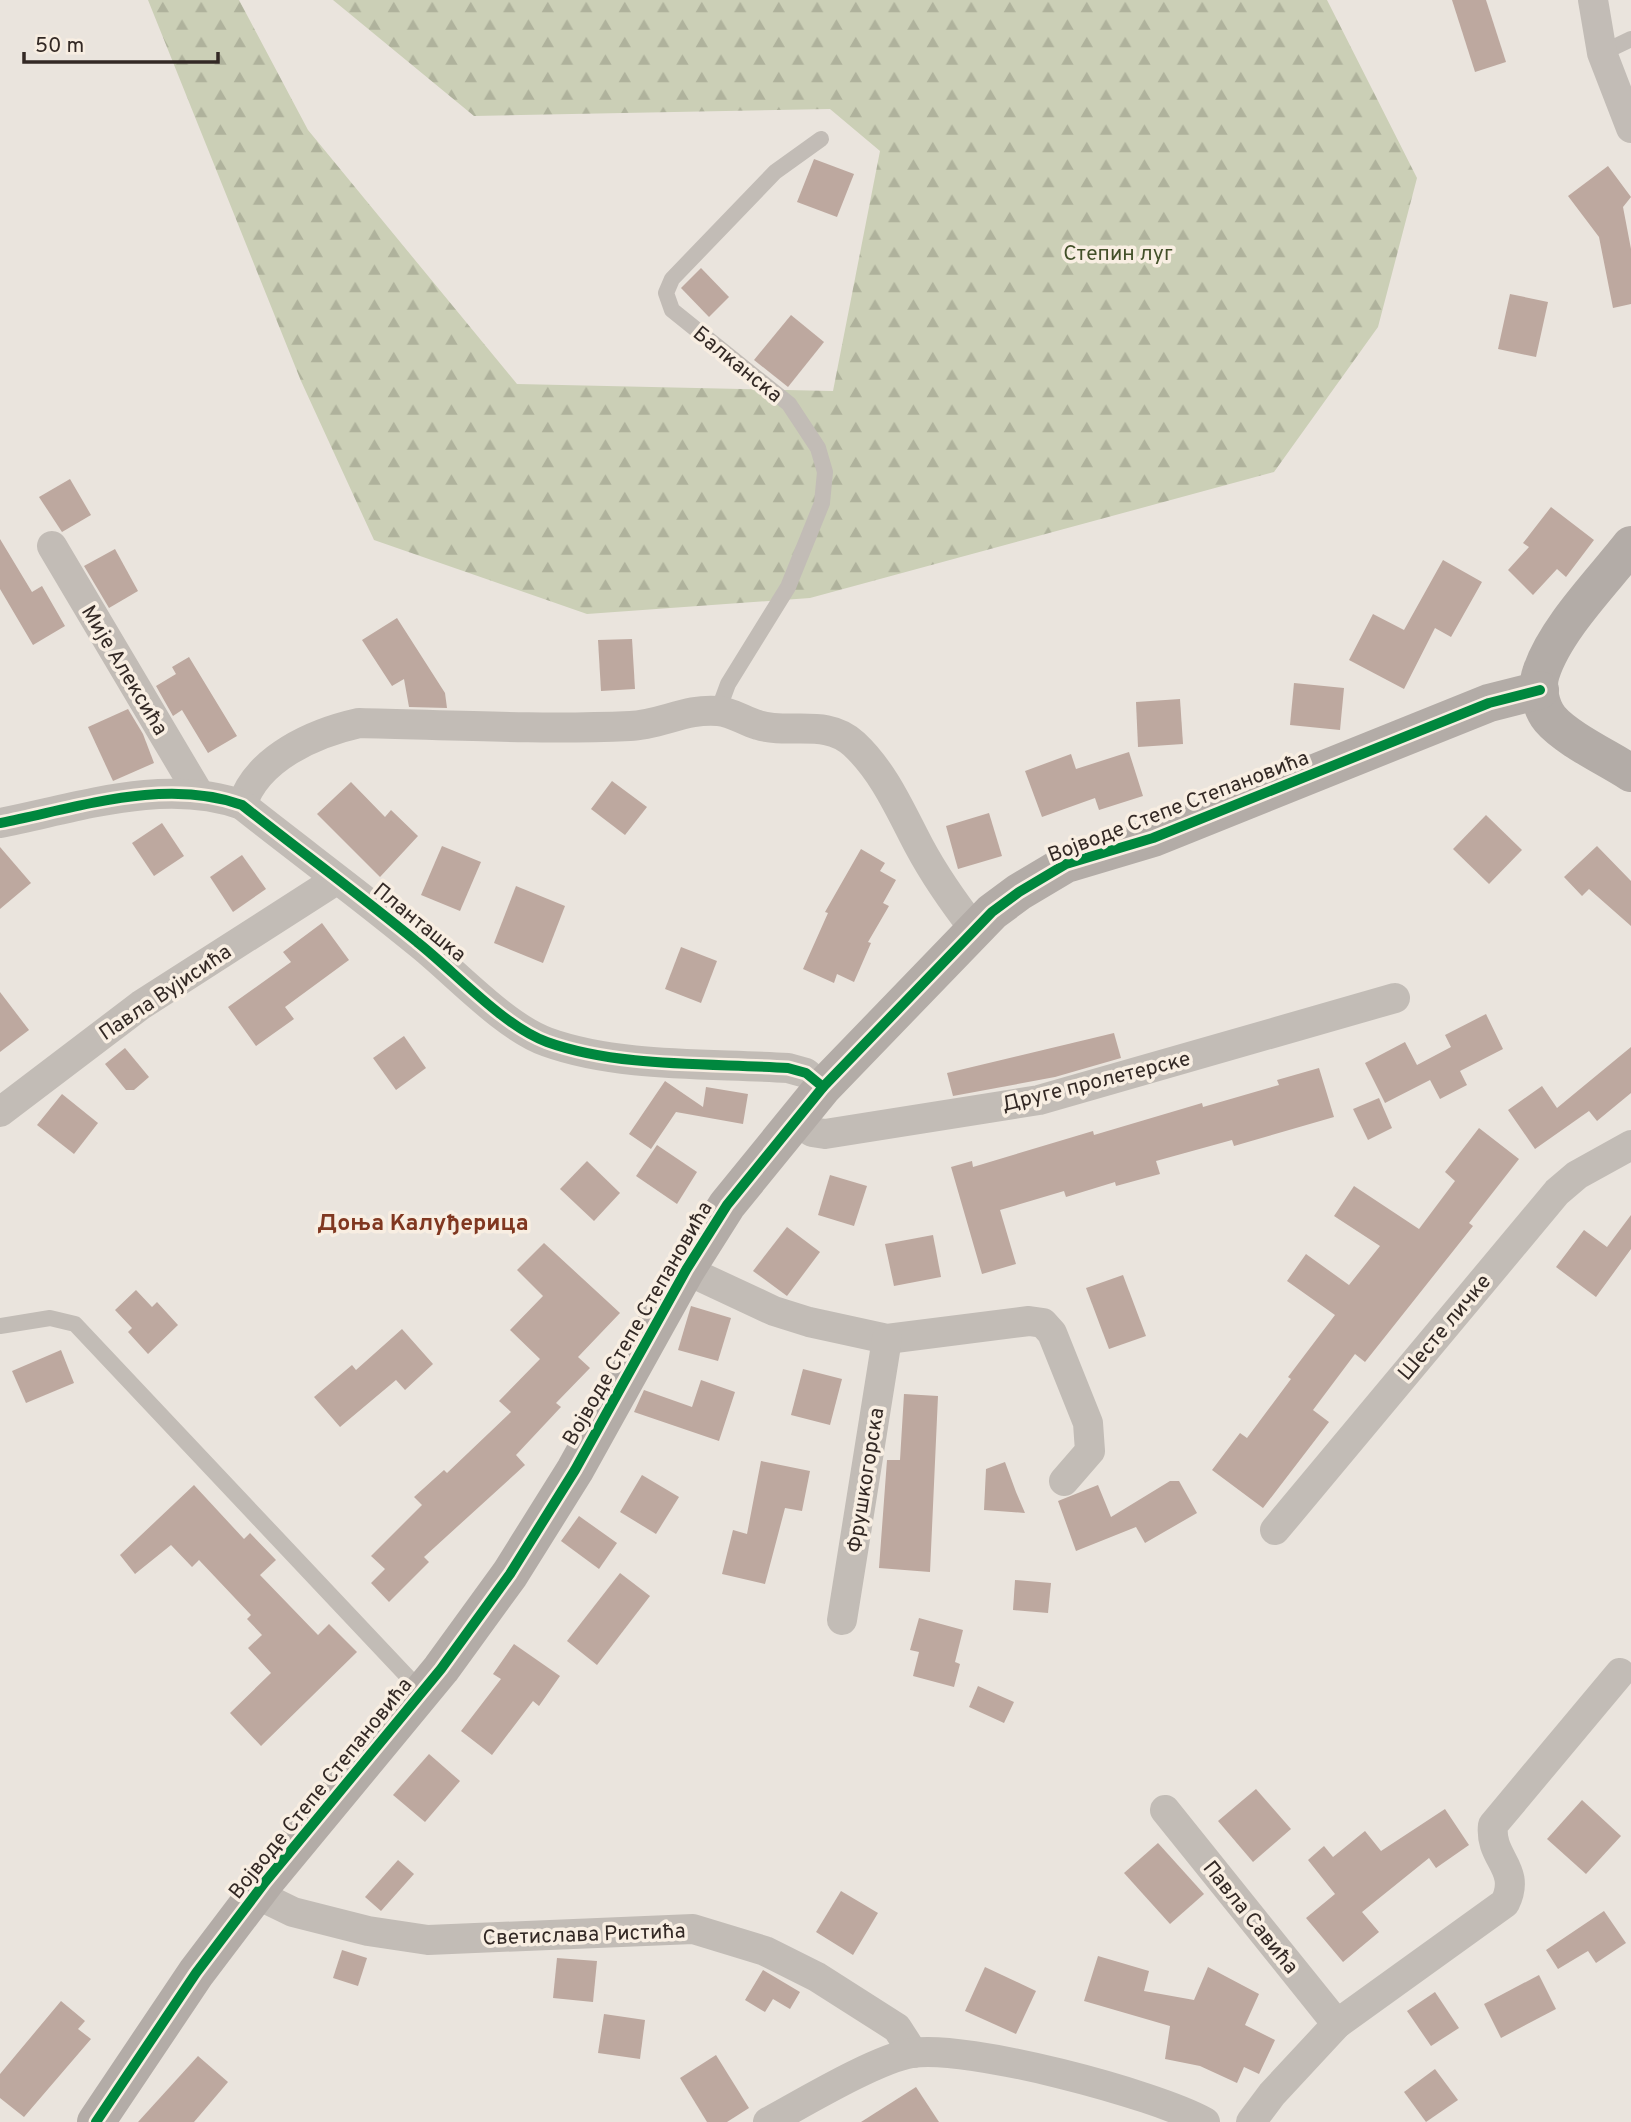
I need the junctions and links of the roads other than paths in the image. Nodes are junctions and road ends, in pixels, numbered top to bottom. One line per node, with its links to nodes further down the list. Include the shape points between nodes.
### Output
1 (1593, 0): 3 (street)
2 (1631, 38): 3 (lane)
3 (1602, 53): 4 (street)
4 (1631, 128)
5 (821, 139): 9 (lane, Балканска, via 775,172 673,279 666,293 672,310 789,404 818,448 825,472 822,503 788,587 728,684)
6 (1631, 545): 8 (street, via 1561,635 1541,672)
7 (52, 546): 11 (street, Мије Алексића)
8 (1540, 690): 10 (street, via 1552,721); 15 (street, Војводе Степе Степановића, via 1489,703 1153,838 1066,864 1019,892)
9 (718, 711): 12 (street, via 692,712 657,724 614,727 359,723 333,729 288,752 259,773); 15 (street, via 759,725 838,732 854,744 886,783 949,896)
10 (1631, 773)
11 (199, 794): 12 (street, Планташка); 13 (street, Планташка, via 126,798)
12 (242, 805): 14 (street, Планташка)
13 (0, 823)
14 (335, 880): 17 (street, Планташка, via 543,1041 625,1058 788,1068 806,1073); 18 (street, Павла Вујисића, via 141,1005)
15 (975, 930): 17 (street, Војводе Степе Степановића)
16 (1395, 998): 19 (street, Друге пролетерске, via 1039,1100 825,1134 811,1132)
17 (822, 1087): 19 (street, Војводе Степе Степановића)
18 (0, 1112)
19 (796, 1121): 21 (street, Војводе Степе Степановића, via 727,1205)
20 (1631, 1145): 25 (street, Шесте личке, via 1577,1175 1557,1192)
21 (686, 1270): 23 (street, via 774,1311); 28 (street, Војводе Степе Степановића, via 539,1528)
22 (0, 1326): 28 (lane, via 50,1318 75,1324)
23 (887, 1339): 24 (street, via 1043,1323 1052,1333 1088,1423 1090,1451); 26 (street, Фрушкогорска)
24 (1064, 1481)
25 (1275, 1530)
26 (842, 1620)
27 (1620, 1673): 31 (street, via 1493,1825 1493,1844 1511,1876 1504,1903)
28 (422, 1692): 30 (street, Војводе Степе Степановића)
29 (1165, 1810): 31 (street, Павла Савића)
30 (257, 1894): 32 (street, Светислава Ристића, via 293,1912 428,1940 693,1929 719,1934 765,1951 886,2019 906,2036); 33 (street, Војводе Степе Степановића, via 196,1973)
31 (1337, 2024): 36 (street)
32 (914, 2053): 34 (street); 35 (street, via 964,2054 1062,2076 1144,2098)
33 (96, 2122)
34 (768, 2122)
35 (1205, 2122)
36 (1251, 2122)

